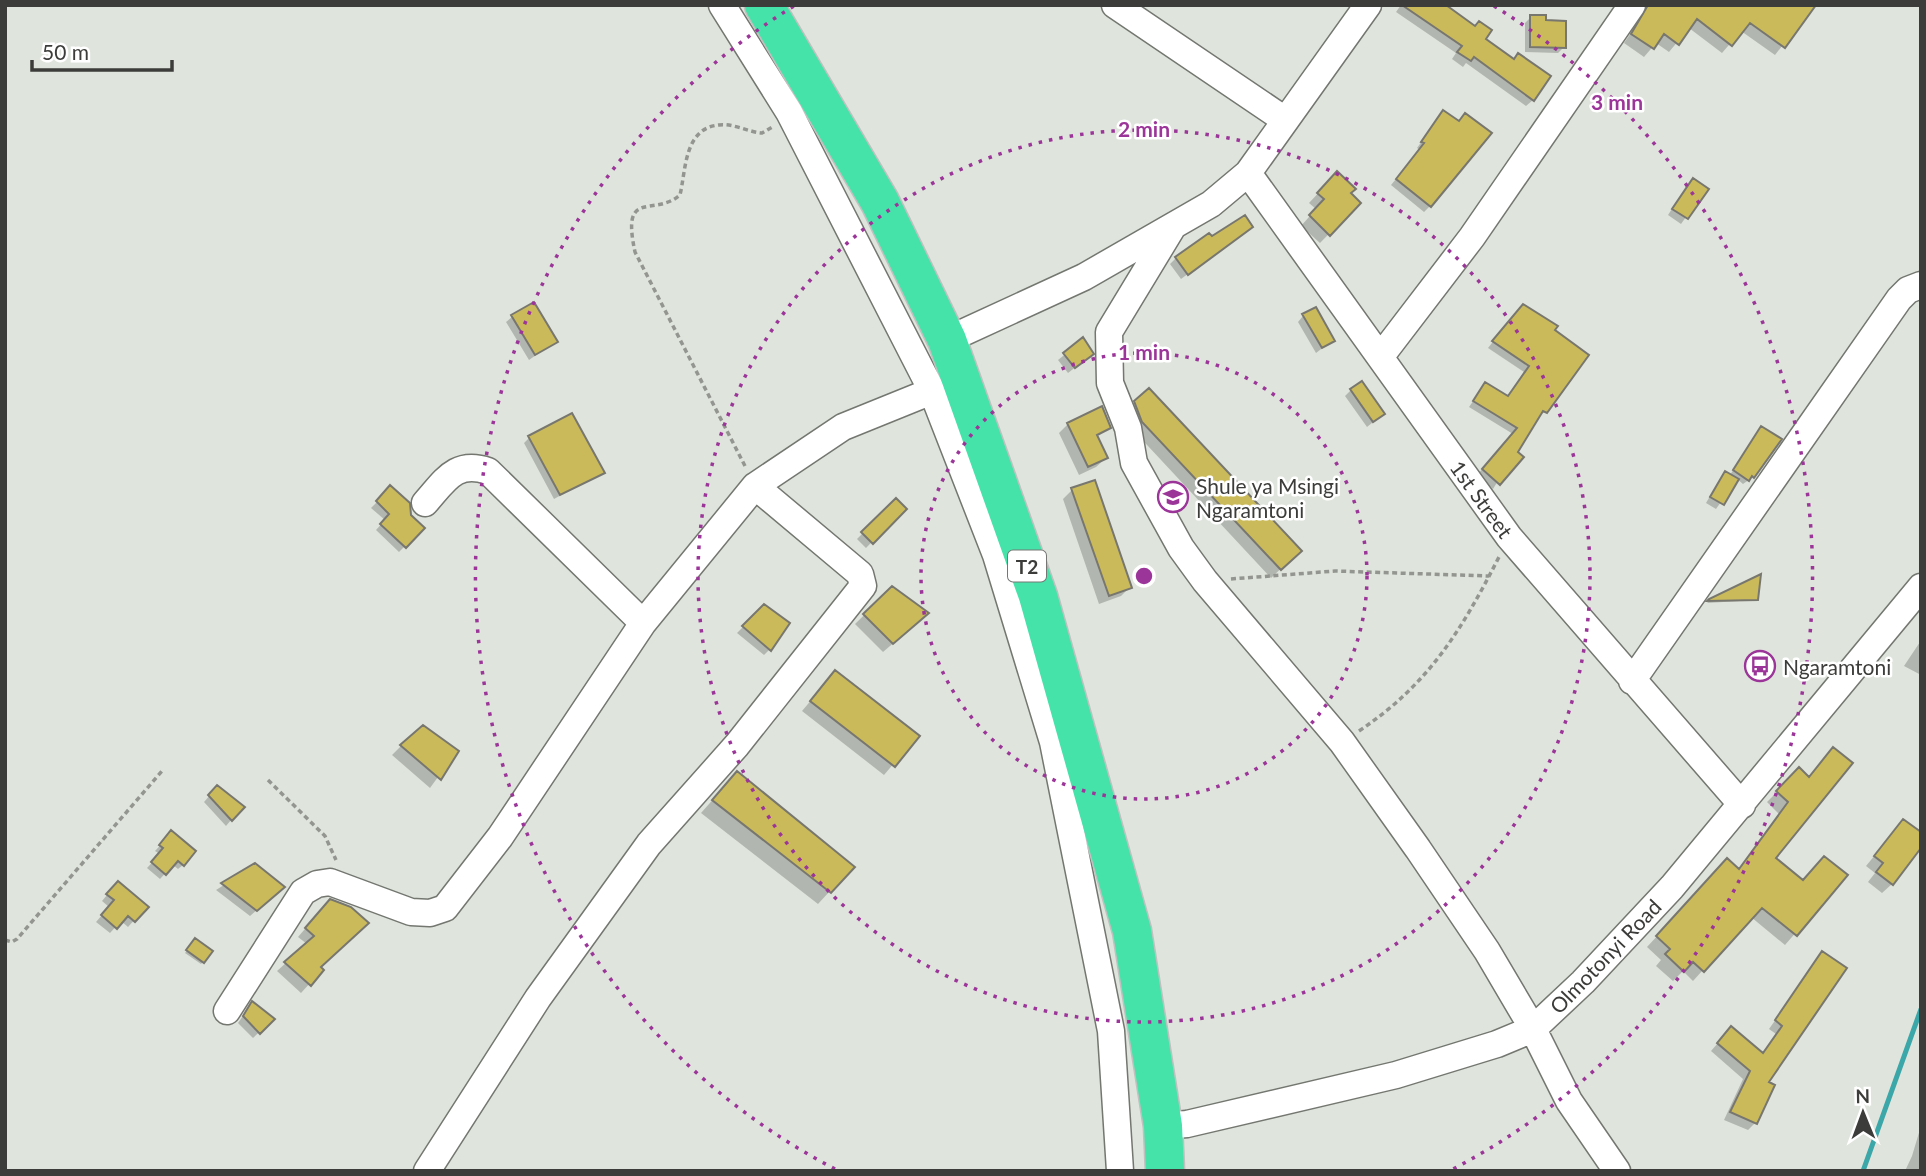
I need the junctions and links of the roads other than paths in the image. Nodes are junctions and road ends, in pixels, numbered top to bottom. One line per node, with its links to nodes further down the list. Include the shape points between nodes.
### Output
1 (722, 5): 12 (street, via 789,112)
2 (764, 5): 10 (highway, T2, via 880,202)
3 (1115, 5): 6 (street)
4 (1368, 5): 6 (street)
5 (1632, 5): 11 (street, via 1472,237)
6 (1285, 120): 7 (street)
7 (1248, 173): 8 (street); 11 (street, 1st Street)
8 (1172, 228): 10 (street, via 1026,306); 20 (street, via 1109,332 1110,383 1128,428 1134,463 1181,548 1342,742 1487,951)
9 (1921, 285): 17 (street, via 1899,299)
10 (947, 340): 21 (highway, T2, via 1038,596 1132,931)
11 (1381, 356): 17 (street, 1st Street, via 1509,537)
12 (932, 391): 13 (street, via 843,427); 23 (street, via 996,555 1053,742 1111,1031)
13 (755, 486): 16 (street); 22 (street, via 860,574 863,586 737,745 649,844 538,998)
14 (425, 503): 16 (street, via 452,473 467,466 488,471)
15 (1921, 587): 18 (street, Olmotonyi Road)
16 (643, 623): 19 (street, via 499,837 445,908 430,914 411,912 344,886 317,884 303,892)
17 (1632, 681): 18 (street, 1st Street)
18 (1742, 804): 20 (street, Olmotonyi Road, via 1636,925)
19 (227, 1011)
20 (1533, 1029): 21 (street, Olmotonyi Road, via 1396,1075); 25 (street, via 1569,1101)
21 (1163, 1126): 24 (highway, T2)
22 (427, 1171)
23 (1120, 1171)
24 (1166, 1171)
25 (1617, 1171)

